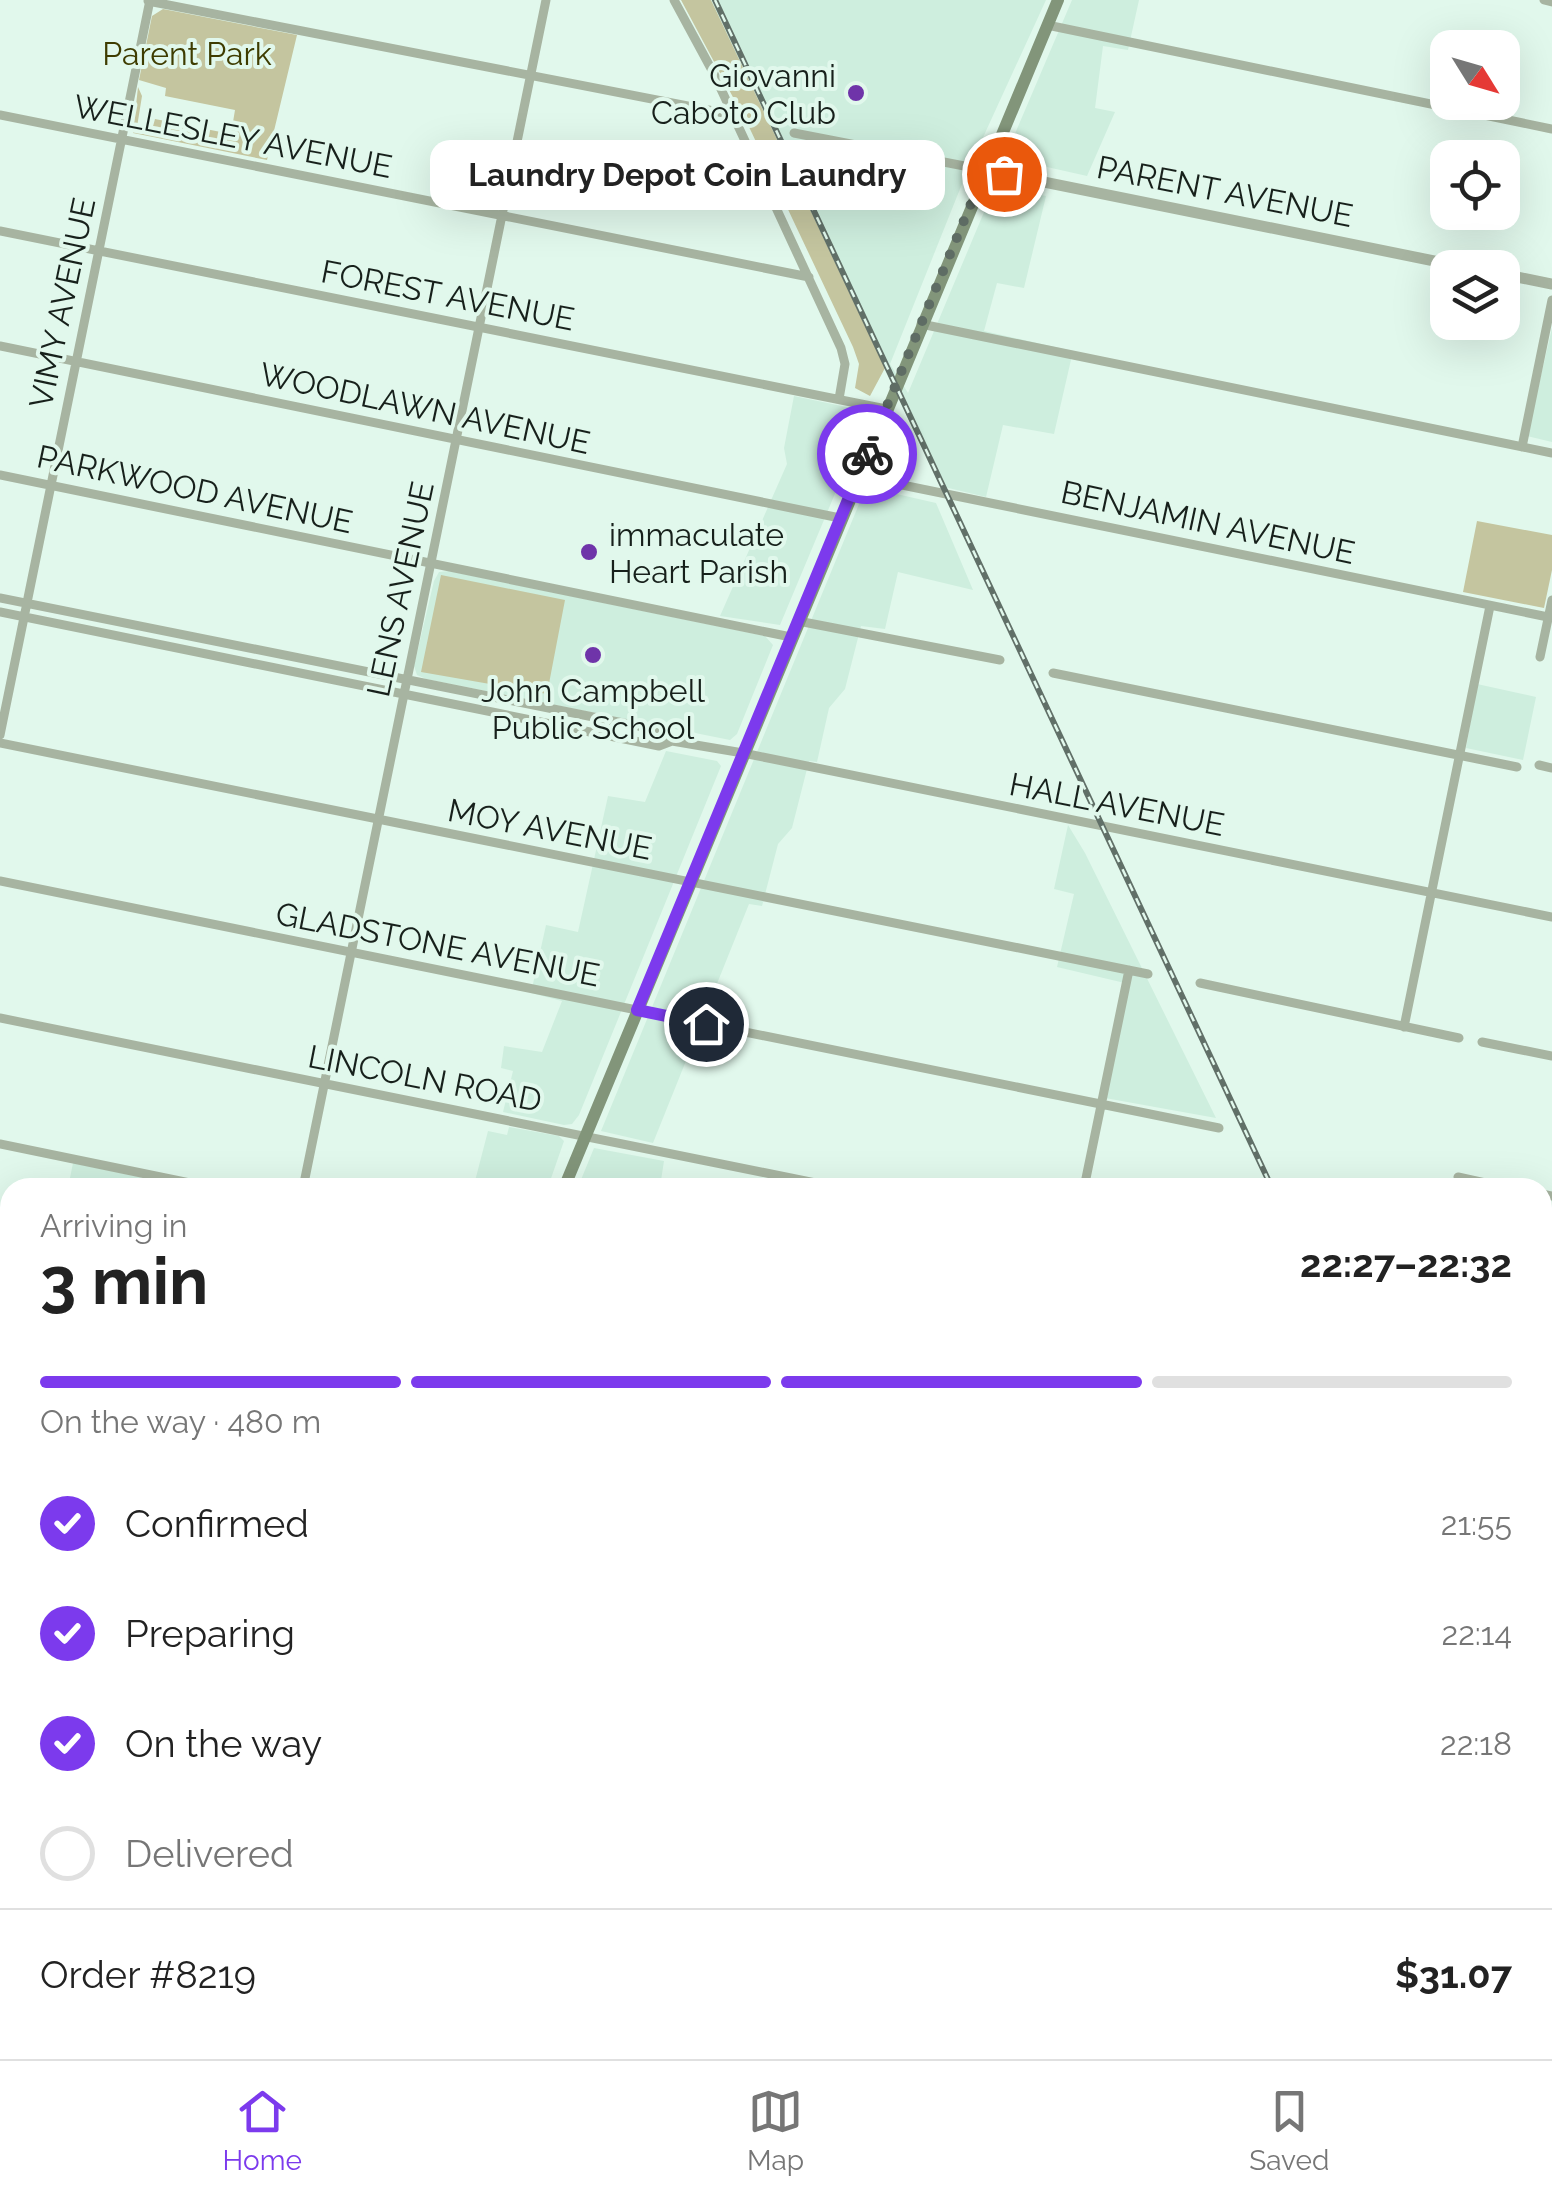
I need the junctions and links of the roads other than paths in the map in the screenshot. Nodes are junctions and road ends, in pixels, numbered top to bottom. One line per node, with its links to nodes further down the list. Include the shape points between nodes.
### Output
1 (148, 0): 8 (street); 13 (street, VIMY AVENUE)
2 (546, 0): 8 (street, LENS AVENUE)
3 (674, 0): 10 (street)
4 (1058, 0): 7 (main road)
5 (1544, 0): 6 (street)
6 (1552, 2)
7 (1047, 25): 11 (street); 14 (main road)
8 (530, 78): 10 (street); 15 (street, LENS AVENUE)
9 (0, 115): 13 (street, WELLESLEY AVENUE)
10 (734, 115): 19 (street)
11 (1552, 129)
12 (794, 133): 14 (street, PARENT AVENUE)
13 (122, 139): 15 (street, WELLESLEY AVENUE); 17 (street, VIMY AVENUE)
14 (985, 170): 18 (street, PARENT AVENUE); 23 (main road)
15 (502, 216): 19 (street, WELLESLEY AVENUE); 24 (street, LENS AVENUE)
16 (0, 231): 17 (street, FOREST AVENUE)
17 (99, 250): 24 (street, FOREST AVENUE); 26 (street, VIMY AVENUE)
18 (1430, 260)
19 (809, 277): 27 (street, via 845,364)
20 (1520, 278): 21 (street)
21 (1552, 284)
22 (1552, 300): 30 (street)
23 (921, 324): 28 (main road); 30 (street)
24 (479, 327): 27 (street, FOREST AVENUE); 29 (street, LENS AVENUE)
25 (0, 346): 26 (street, WOODLAWN AVENUE)
26 (76, 362): 29 (street, WOODLAWN AVENUE); 34 (street, VIMY AVENUE)
27 (839, 399): 28 (street, FOREST AVENUE)
28 (886, 408): 33 (main road)
29 (456, 440): 35 (street, WOODLAWN AVENUE); 36 (street, LENS AVENUE)
30 (1522, 447): 31 (street)
31 (1552, 454)
32 (0, 475): 34 (street, PARKWOOD AVENUE)
33 (858, 476): 35 (main road); 40 (street, BENJAMIN AVENUE)
34 (50, 485): 36 (street, PARKWOOD AVENUE); 39 (street, VIMY AVENUE)
35 (840, 518): 44 (main road)
36 (431, 562): 45 (street, PARKWOOD AVENUE); 49 (street, LENS AVENUE)
37 (0, 598): 39 (street, HALL AVENUE)
38 (1552, 600): 43 (street)
39 (27, 603): 42 (street, VIMY AVENUE); 49 (street, HALL AVENUE)
40 (1490, 606): 43 (street, BENJAMIN AVENUE); 55 (street)
41 (0, 612): 42 (street, HALL AVENUE)
42 (24, 617): 50 (street, HALL AVENUE); 51 (street, VIMY AVENUE)
43 (1548, 618): 46 (street)
44 (798, 621): 45 (main road); 47 (street)
45 (791, 637): 54 (main road)
46 (1540, 657)
47 (1000, 660)
48 (1054, 673): 55 (street)
49 (407, 679): 50 (street, LENS AVENUE); 52 (street, HALL AVENUE, via 663,731)
50 (404, 694): 52 (street, HALL AVENUE, via 659,746); 59 (street, LENS AVENUE)
51 (0, 735)
52 (672, 741): 54 (street, HALL AVENUE)
53 (0, 743): 59 (street, MOY AVENUE)
54 (743, 753): 61 (main road); 62 (street, HALL AVENUE)
55 (1459, 756): 57 (street); 62 (street)
56 (1540, 765): 58 (street)
57 (1517, 767)
58 (1552, 768)
59 (378, 820): 61 (street, MOY AVENUE); 64 (street, LENS AVENUE)
60 (0, 881): 64 (street, GLADSTONE AVENUE)
61 (690, 881): 65 (street, MOY AVENUE); 68 (main road)
62 (1431, 893): 63 (street, HALL AVENUE); 70 (street)
63 (1552, 917)
64 (351, 952): 68 (street, GLADSTONE AVENUE); 74 (street, LENS AVENUE)
65 (1128, 970): 66 (street, MOY AVENUE); 75 (street)
66 (1148, 974)
67 (1200, 984): 70 (street)
68 (637, 1010): 75 (street, GLADSTONE AVENUE); 77 (main road)
69 (0, 1018): 74 (street, LINCOLN ROAD)
70 (1404, 1027): 71 (street)
71 (1459, 1038)
72 (1482, 1042): 73 (street)
73 (1552, 1056)
74 (324, 1083): 77 (street, LINCOLN ROAD); 81 (street, LENS AVENUE)
75 (1101, 1104): 76 (street, GLADSTONE AVENUE); 84 (street)
76 (1219, 1128)
77 (586, 1136): 82 (main road); 83 (street, LINCOLN ROAD)
78 (0, 1144): 80 (street)
79 (1458, 1177): 85 (street)
80 (165, 1178)
81 (305, 1178)
82 (568, 1178)
83 (790, 1178)
84 (1086, 1178)
85 (1462, 1178)

